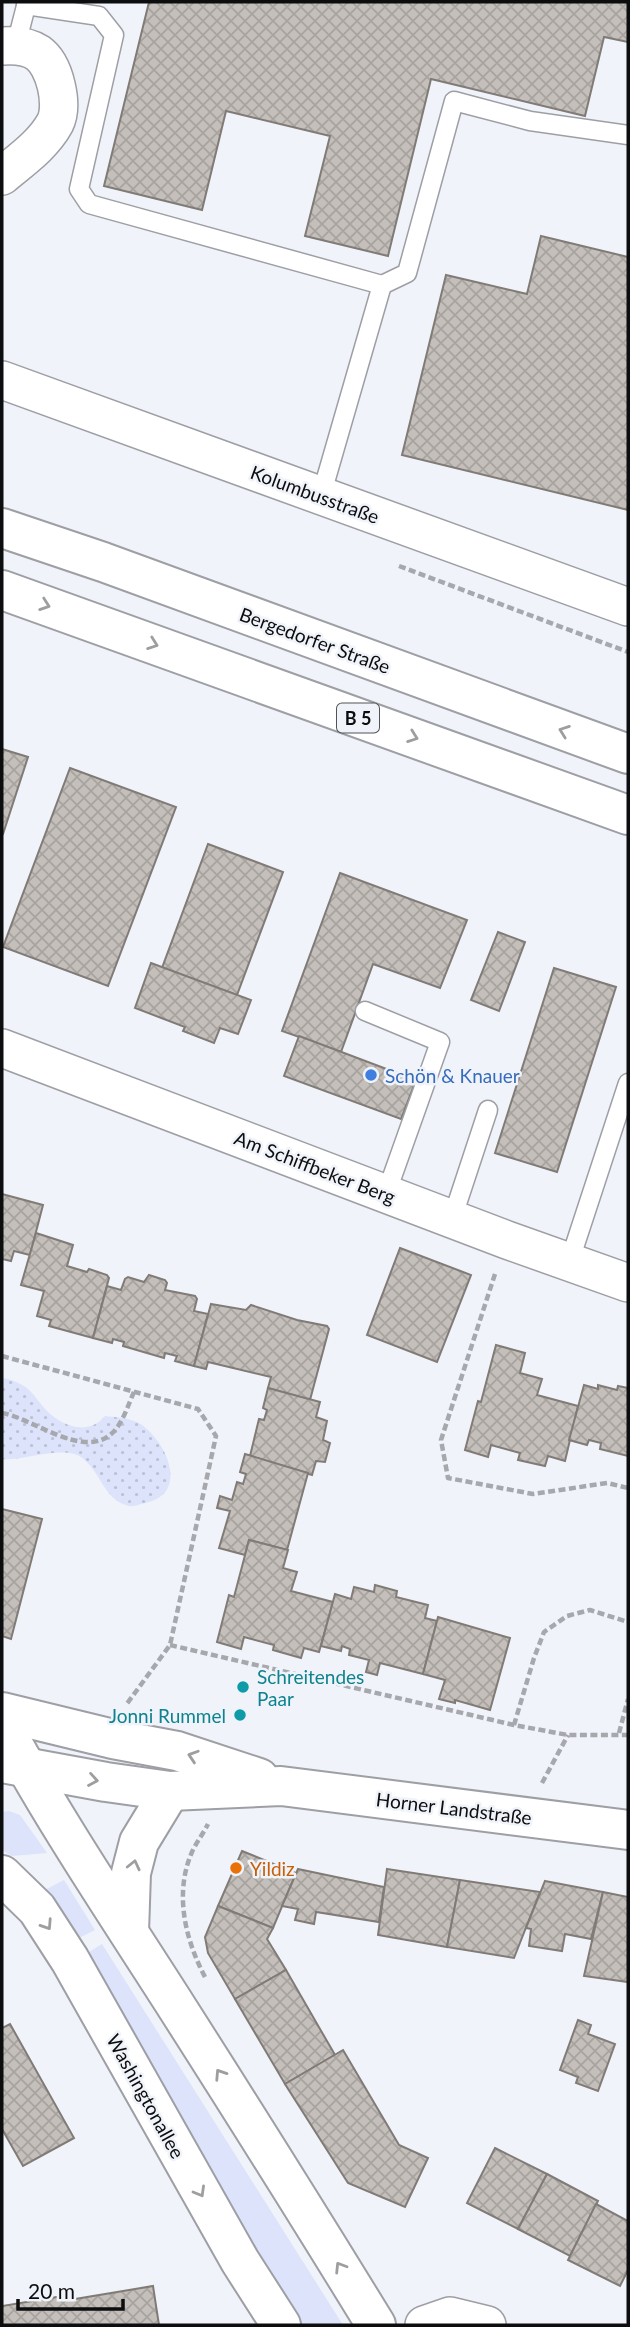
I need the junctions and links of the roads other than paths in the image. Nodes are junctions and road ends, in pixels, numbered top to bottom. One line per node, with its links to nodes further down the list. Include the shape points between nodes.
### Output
1 (26, 3): 2 (lane); 5 (lane, via 99,16 114,35 79,188 89,204)
2 (9, 46): 4 (street, via 39,54 53,73 59,95 57,119 45,139)
3 (628, 135): 5 (lane, via 530,121 454,101 407,273)
4 (2, 176)
5 (382, 285): 7 (lane)
6 (2, 380): 7 (street, Kolumbusstraße)
7 (321, 496): 12 (street, Kolumbusstraße)
8 (2, 512): 10 (main road)
9 (2, 528): 10 (main road, Bergedorfer Straße)
10 (103, 562): 13 (main road, Bergedorfer Straße, one-way to 10)
11 (2, 590): 14 (main road, B 5, one-way to 14)
12 (628, 607)
13 (628, 754)
14 (628, 815)
15 (365, 1011): 19 (lane, via 440,1042)
16 (2, 1048): 19 (street, Am Schiffbeker Berg)
17 (628, 1083): 21 (lane)
18 (488, 1110): 20 (lane)
19 (386, 1194): 20 (street, Am Schiffbeker Berg)
20 (452, 1219): 21 (street, Am Schiffbeker Berg)
21 (569, 1263): 22 (street, Am Schiffbeker Berg)
22 (628, 1283)
23 (2, 1712): 26 (main road, Horner Landstraße, one-way to 23, via 177,1751)
24 (2, 1724): 25 (main road)
25 (10, 1770): 27 (main road, Horner Landstraße, one-way to 27); 30 (main road)
26 (281, 1786): 27 (main road, Horner Landstraße); 28 (main road, Horner Landstraße)
27 (170, 1791): 30 (main road, one-way to 27, via 131,1873 139,1842)
28 (628, 1830)
29 (2, 1875): 31 (main road, Washingtonallee, one-way to 31, via 37,1909 70,1961)
30 (129, 1933): 32 (main road, one-way to 30)
31 (281, 2325)
32 (376, 2325)
33 (424, 2325): 34 (street, via 450,2316)
34 (487, 2325)

